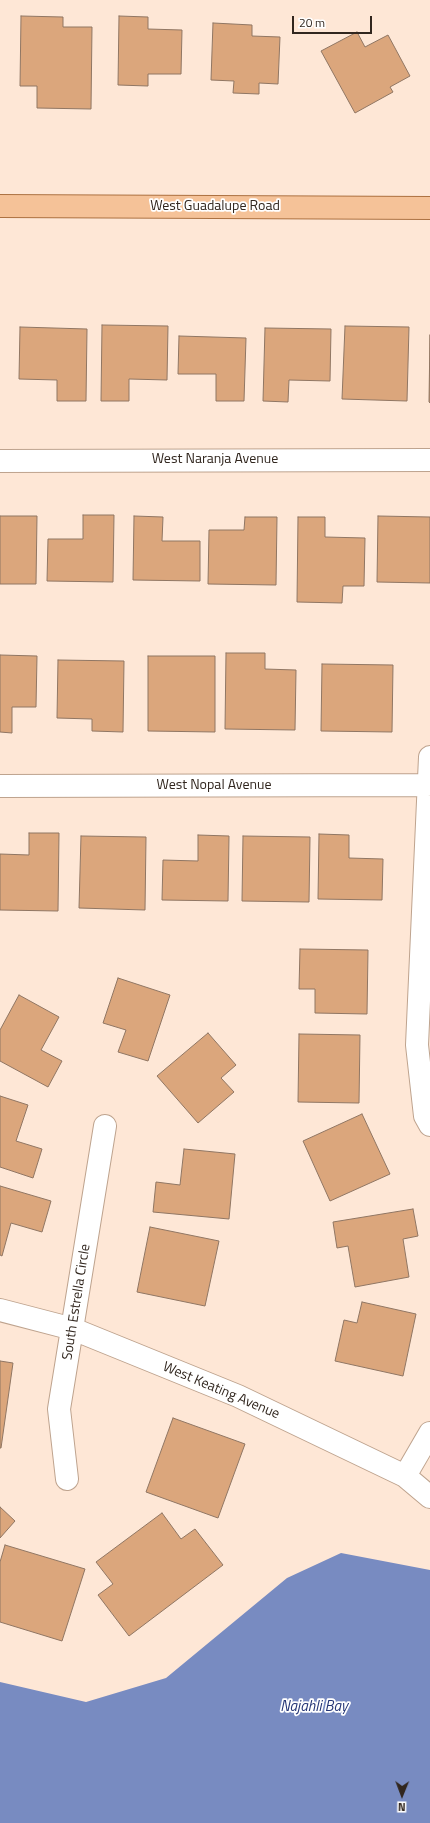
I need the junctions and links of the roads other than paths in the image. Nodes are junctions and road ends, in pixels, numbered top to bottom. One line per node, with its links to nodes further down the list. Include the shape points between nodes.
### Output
1 (0, 206): 2 (main road, West Guadalupe Road)
2 (430, 208)
3 (430, 460): 4 (street, West Naranja Avenue)
4 (0, 461)
5 (430, 757): 6 (street)
6 (428, 785): 7 (street, West Nopal Avenue); 8 (street, via 417,1045 425,1116)
7 (0, 786)
8 (430, 1125)
9 (106, 1126): 11 (street, South Estrella Circle)
10 (0, 1310): 11 (street, West Keating Avenue)
11 (73, 1329): 13 (street, West Keating Avenue, via 238,1396); 14 (street, South Estrella Circle, via 59,1408)
12 (430, 1433): 13 (street)
13 (405, 1476): 15 (street, West Keating Avenue)
14 (67, 1479)
15 (430, 1498)

